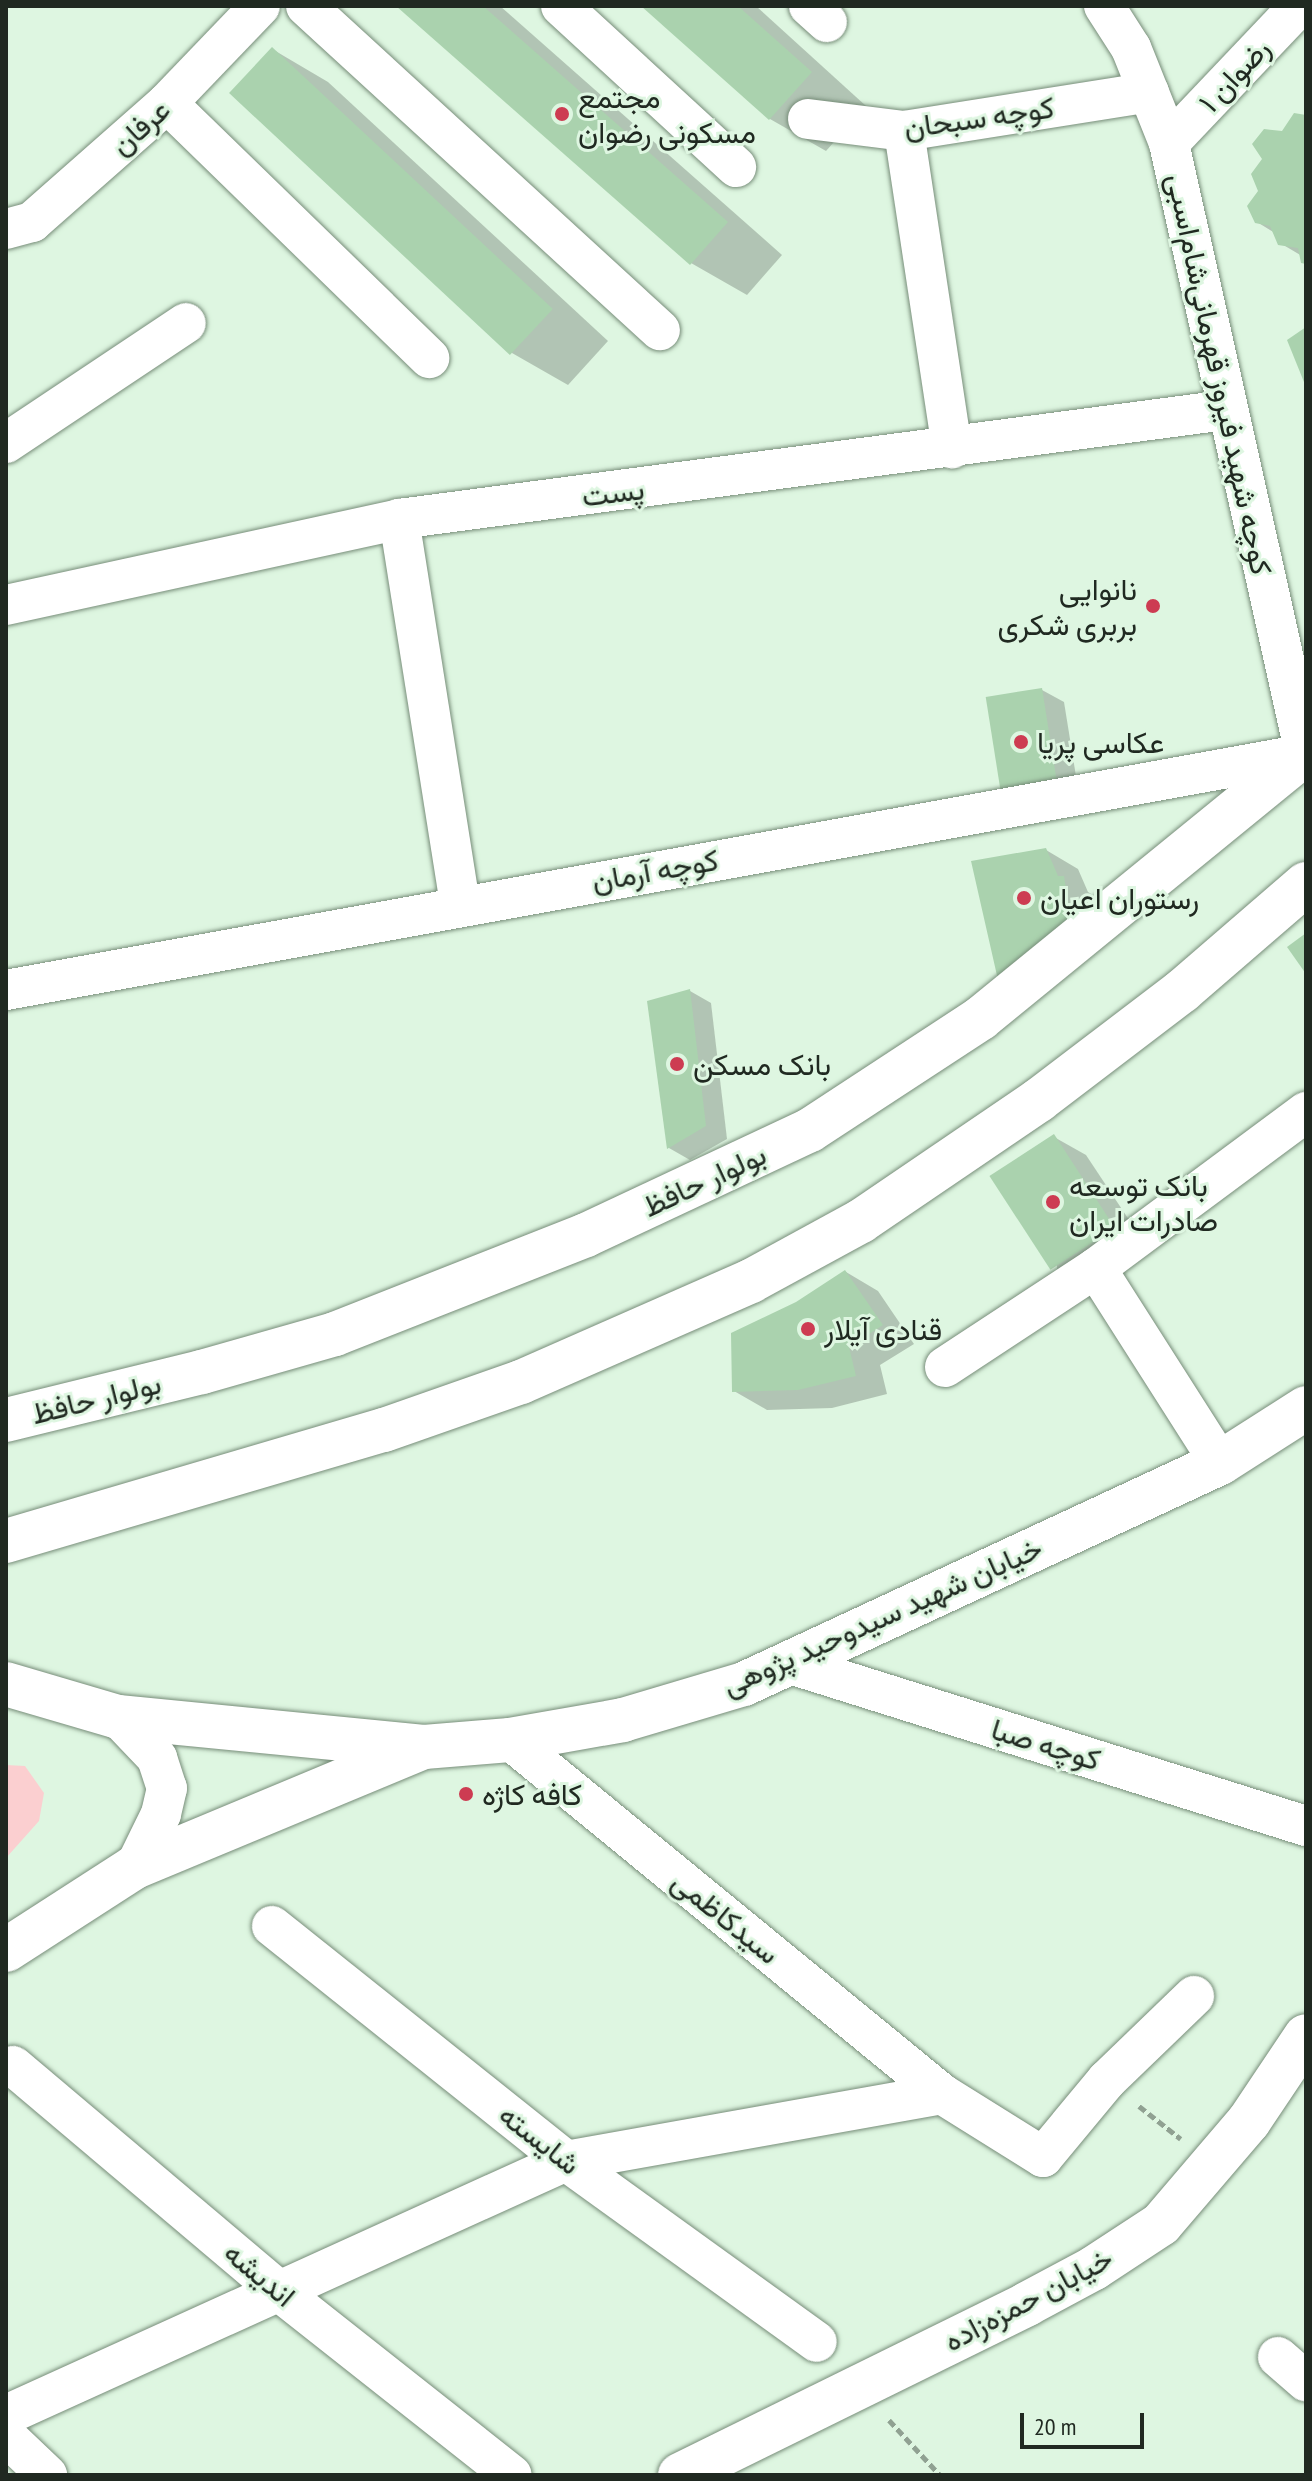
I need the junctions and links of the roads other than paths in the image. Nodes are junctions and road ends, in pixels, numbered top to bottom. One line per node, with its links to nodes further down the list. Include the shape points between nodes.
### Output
1 (260, 6): 7 (street, عرفان)
2 (306, 6): 14 (street)
3 (561, 6): 11 (street)
4 (1104, 6): 6 (street, کوچه شهید فیروز قهرمانی‌شام‌اسبی, via 1131,48)
5 (1299, 6): 10 (street, رضوان ۱)
6 (1149, 92): 9 (street, کوچه سبحان); 10 (street, کوچه شهید فیروز قهرمانی‌شام‌اسبی)
7 (167, 103): 12 (street, عرفان, via 32,222); 15 (street)
8 (808, 119): 9 (street, کوچه سبحان)
9 (904, 131): 18 (street)
10 (1169, 143): 16 (street, کوچه شهید فیروز قهرمانی‌شام‌اسبی)
11 (736, 167)
12 (6, 229)
13 (186, 323): 17 (street)
14 (660, 330)
15 (429, 358)
16 (1226, 410): 18 (street, پست); 21 (street, کوچه شهید فیروز قهرمانی‌شام‌اسبی)
17 (6, 443)
18 (952, 448): 19 (street, پست)
19 (399, 519): 20 (street, پست); 23 (street)
20 (6, 605)
21 (1306, 754): 23 (street, کوچه آرمان); 29 (main road, بولوار حافظ, via 981,1018 810,1130 586,1235 335,1334)
22 (1306, 884): 31 (main road, via 1182,991 1039,1100 861,1221 751,1281 521,1382 384,1430)
23 (460, 905): 24 (street, کوچه آرمان)
24 (6, 990)
25 (1306, 1112): 26 (street)
26 (1096, 1268): 27 (street); 30 (street)
27 (945, 1367)
28 (1306, 1408): 30 (main road, خیابان شهید سیدوحید پژوهی)
29 (6, 1420)
30 (1220, 1463): 32 (main road, خیابان شهید سیدوحید پژوهی)
31 (6, 1541)
32 (787, 1663): 35 (main road, خیابان شهید سیدوحید پژوهی, via 744,1684 623,1720); 37 (street, کوچه صبا)
33 (6, 1684): 34 (main road, خیابان شهید سیدوحید پژوهی)
34 (118, 1717): 36 (main road, خیابان شهید سیدوحید پژوهی); 38 (street, via 157,1758 167,1788 161,1814)
35 (510, 1740): 36 (main road, خیابان شهید سیدوحید پژوهی); 44 (street, سیدکاظمی)
36 (424, 1747): 38 (main road)
37 (1306, 1826)
38 (135, 1867): 40 (main road)
39 (272, 1926): 45 (street, شایسته)
40 (6, 1950)
41 (1194, 1996): 44 (street, سیدکاظمی, via 1107,2080 1043,2157)
42 (1306, 2036): 52 (main road, خیابان حمزه‌زاده, via 1249,2121 1161,2224 1094,2268)
43 (13, 2066): 46 (street, اندیشه)
44 (942, 2094): 45 (street)
45 (566, 2161): 46 (street); 47 (street, شایسته)
46 (280, 2292): 48 (street); 51 (street, اندیشه)
47 (817, 2342)
48 (6, 2415)
49 (6, 2436): 50 (street)
50 (47, 2475)
51 (512, 2475)
52 (680, 2475)

